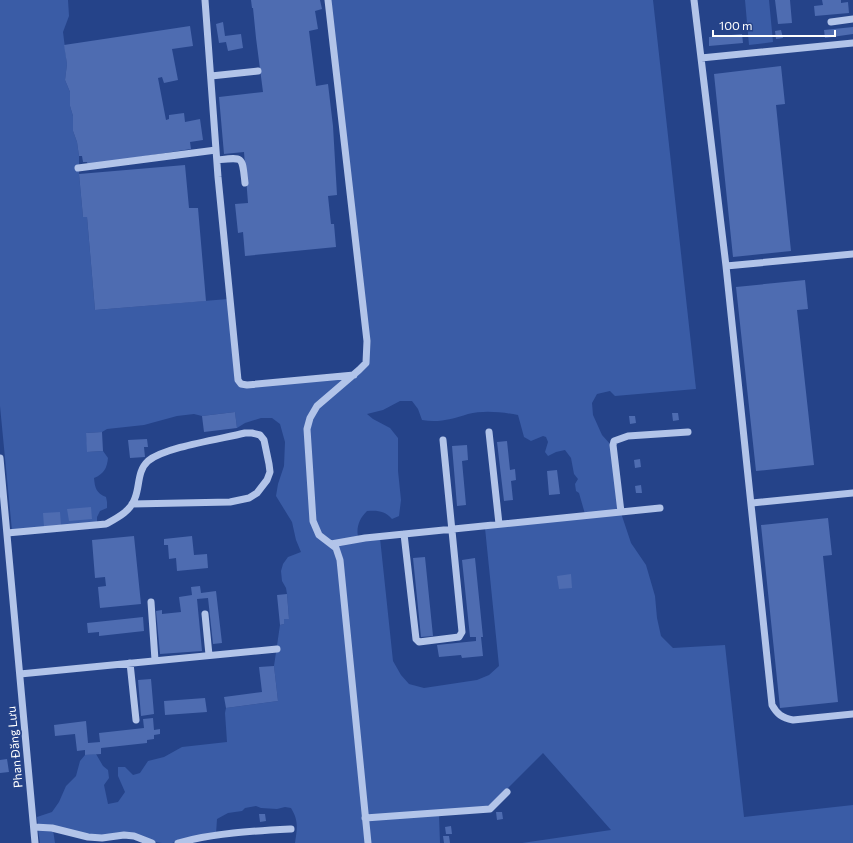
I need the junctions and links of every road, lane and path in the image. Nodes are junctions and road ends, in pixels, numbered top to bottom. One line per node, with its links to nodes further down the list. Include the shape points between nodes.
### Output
1 (205, 0): 9 (street)
2 (328, 0): 16 (street, via 367,341 366,362)
3 (694, 0): 7 (street)
4 (853, 19): 5 (street)
5 (831, 22)
6 (853, 43): 7 (street)
7 (701, 58): 15 (street)
8 (258, 71): 9 (street)
9 (211, 76): 10 (street)
10 (216, 150): 11 (street); 12 (street)
11 (217, 160): 13 (street, via 237,157 241,160); 16 (street, via 238,380 241,384 247,385)
12 (78, 168)
13 (245, 183)
14 (853, 254): 15 (street)
15 (726, 266): 22 (street)
16 (354, 375): 31 (street, via 316,406 308,429 313,521 319,535)
17 (489, 432): 27 (street)
18 (688, 432): 25 (street, via 628,436 614,441)
19 (443, 440): 28 (street)
20 (0, 458): 26 (street, Phan Đăng Lưu)
21 (853, 493): 22 (street)
22 (752, 503): 39 (street, via 772,705 781,716 792,720)
23 (132, 504): 23 (street, via 136,498 138,478 142,469 159,455 245,434 260,435 264,440 270,472 263,486 249,498 230,502); 29 (street, via 106,524)
24 (660, 508): 25 (street)
25 (621, 512): 27 (street)
26 (3, 523): 29 (street, Phan Đăng Lưu)
27 (499, 524): 28 (street)
28 (452, 529): 30 (street); 30 (street, via 462,632 459,637 419,642 416,639)
29 (7, 533): 38 (street, Phan Đăng Lưu)
30 (404, 534): 31 (street)
31 (331, 544): 42 (street, via 336,548 340,560)
32 (151, 602): 36 (street)
33 (205, 614): 35 (street)
34 (276, 649): 35 (street)
35 (209, 655): 36 (street)
36 (155, 660): 37 (street)
37 (130, 663): 38 (street); 40 (street)
38 (20, 674): 43 (street, Phan Đăng Lưu)
39 (853, 714)
40 (136, 720)
41 (507, 792): 42 (street, via 490,809)
42 (365, 818): 48 (street)
43 (34, 827): 45 (street, Phan Đăng Lưu); 46 (street, via 52,828 88,837 134,836)
44 (291, 829): 47 (street, via 249,831)
45 (35, 843)
46 (152, 843)
47 (178, 843)
48 (368, 843)

